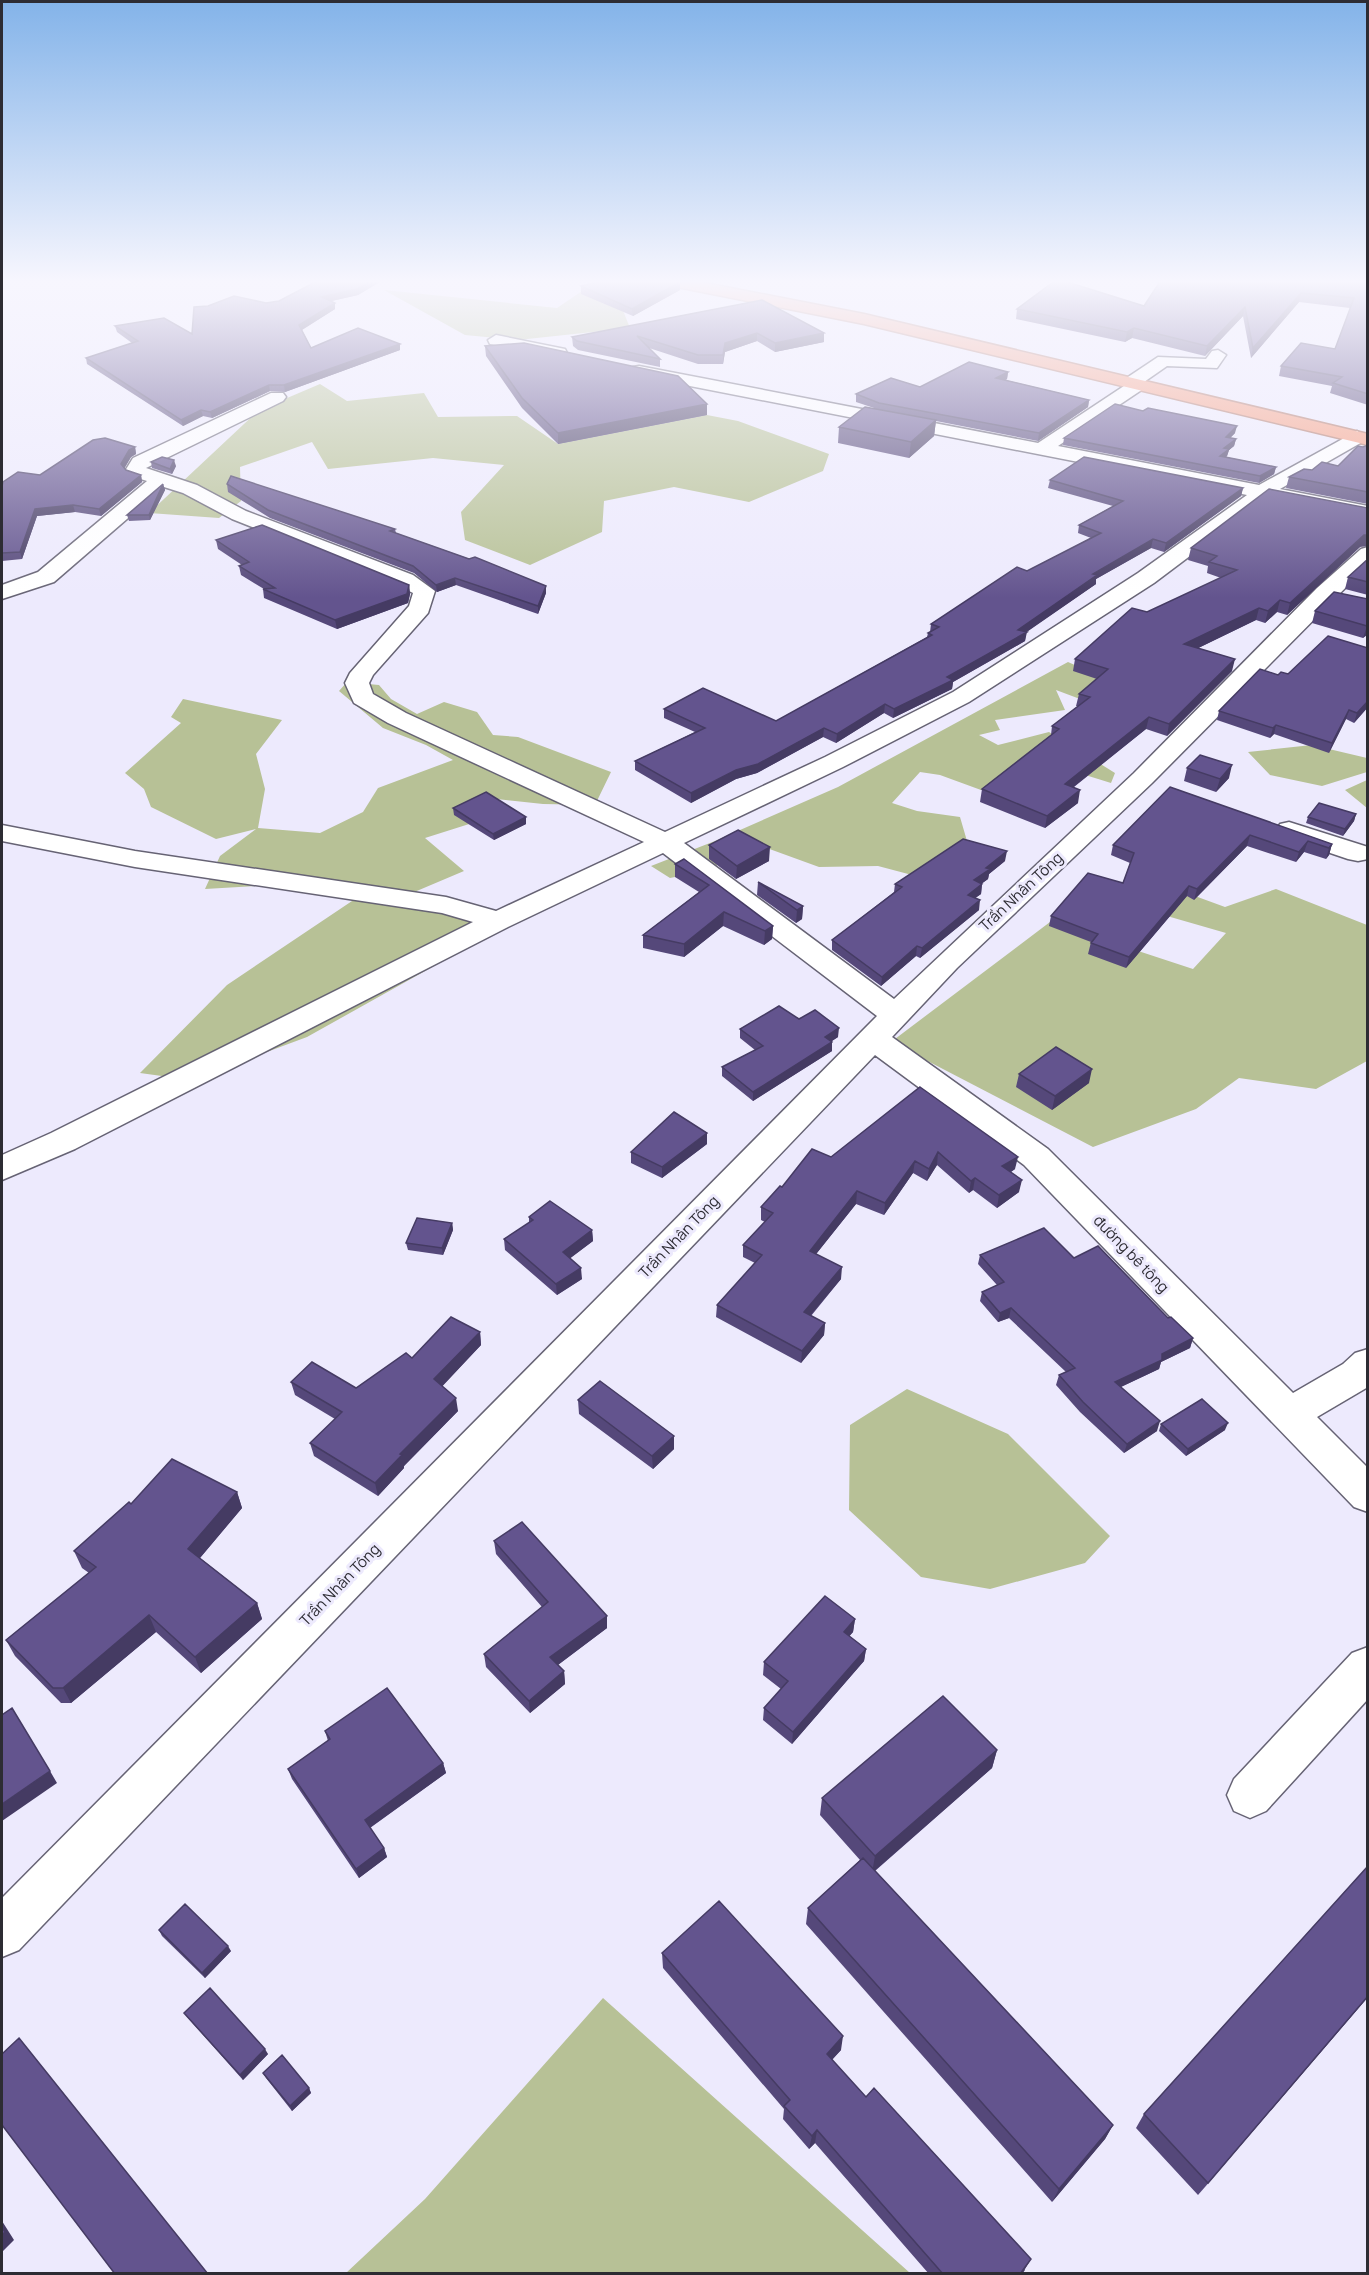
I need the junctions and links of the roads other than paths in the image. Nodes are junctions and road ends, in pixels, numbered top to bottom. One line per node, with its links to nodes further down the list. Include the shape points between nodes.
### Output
1 (718, 386): 6 (street)
2 (1131, 386): 6 (street)
3 (1143, 386): 5 (highway)
4 (277, 397): 7 (street, via 140,462 135,468 140,474)
5 (1362, 439): 8 (street)
6 (1041, 449): 8 (street)
7 (160, 480): 11 (street, via 46,577); 14 (street, đường bê tông, via 190,489 239,514 424,591 420,608 362,673 357,683 362,698 397,718)
8 (1263, 490): 9 (street); 14 (street, via 1146,578 961,697)
9 (1368, 512)
10 (1368, 553): 17 (street, Trần Nhân Tông, via 1335,596 1155,782 947,962)
11 (2, 592)
12 (1262, 821): 15 (street)
13 (2, 833): 16 (street, via 135,859 446,905)
14 (666, 842): 16 (street); 17 (street, đường bê tông)
15 (1358, 853)
16 (498, 921): 18 (street, via 63,1141)
17 (883, 1027): 20 (street, đường bê tông, via 1035,1157); 24 (street, Trần Nhân Tông)
18 (2, 1168)
19 (1368, 1364): 20 (street)
20 (1288, 1415): 21 (street, đường bê tông)
21 (1368, 1495)
22 (1368, 1667): 23 (street)
23 (1250, 1796)
24 (2, 1933)

